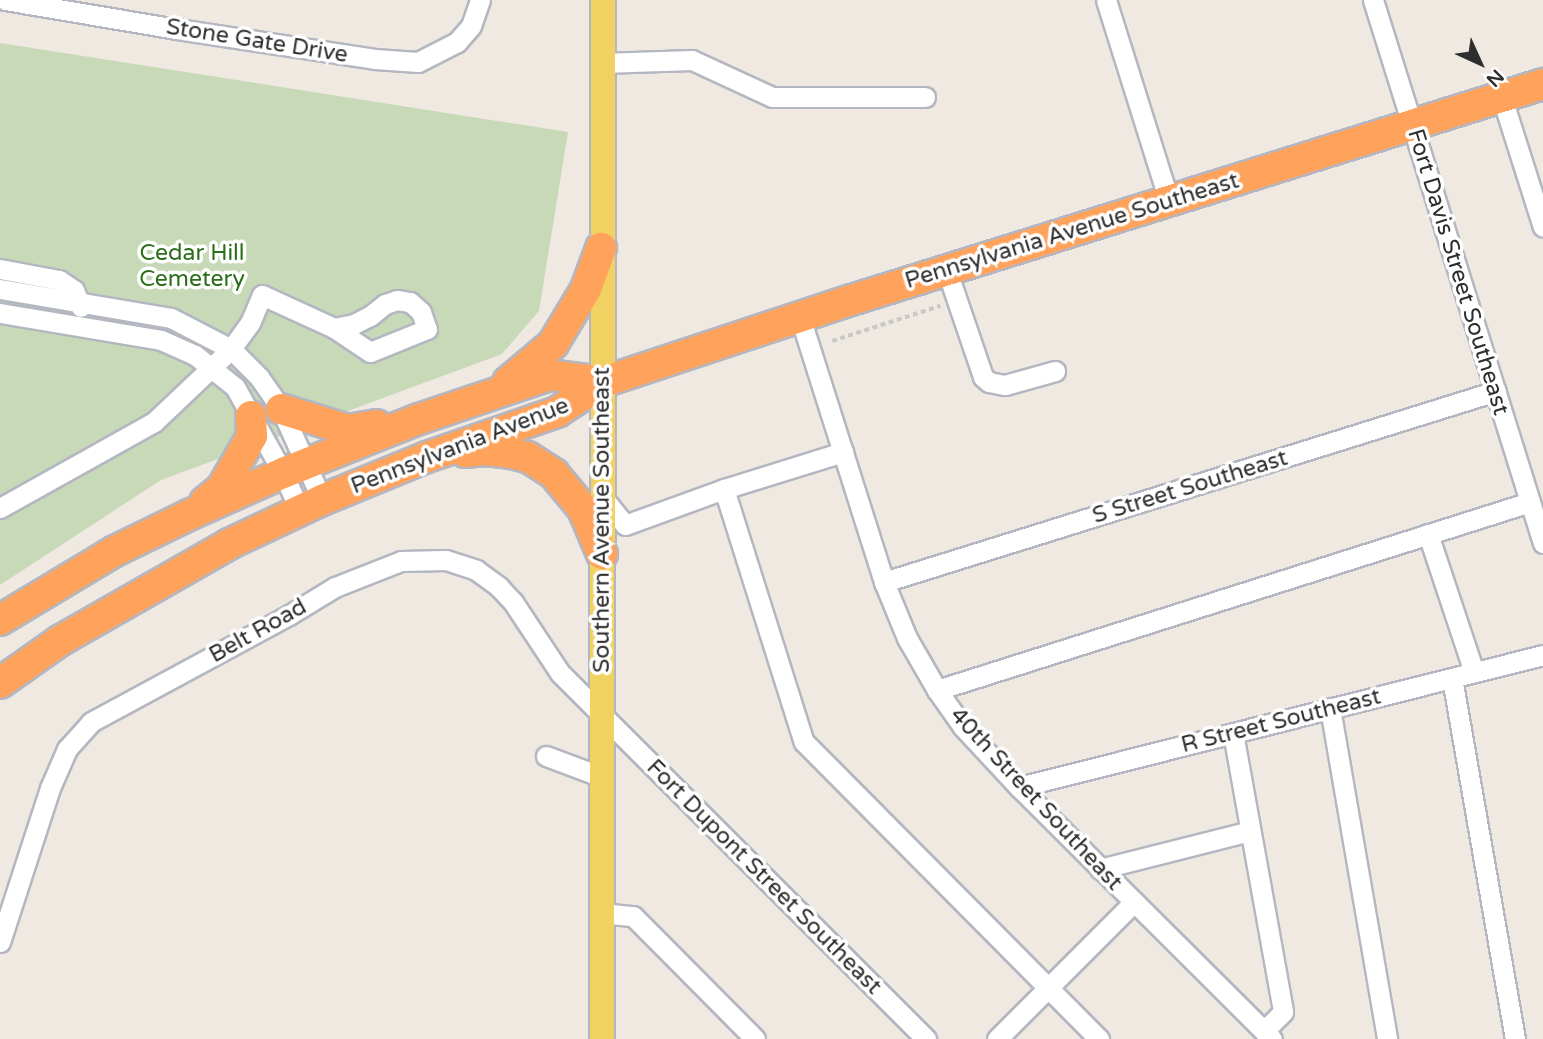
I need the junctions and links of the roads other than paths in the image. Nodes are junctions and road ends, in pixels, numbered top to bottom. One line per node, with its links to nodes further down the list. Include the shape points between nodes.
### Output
1 (5, 0): 2 (street, Stone Gate Drive, via 418,62 457,42 471,26)
2 (480, 0)
3 (603, 0): 6 (main road, Southern Avenue Southeast)
4 (1106, 0): 11 (street)
5 (1373, 0): 10 (street, Fort Davis Street Southeast)
6 (602, 63): 8 (street, via 692,60 772,97); 13 (main road, Southern Avenue Southeast)
7 (1543, 84): 9 (highway, Pennsylvania Avenue Southeast)
8 (925, 97)
9 (1502, 98): 10 (highway, Pennsylvania Avenue Southeast); 12 (street)
10 (1412, 125): 11 (highway, Pennsylvania Avenue Southeast); 28 (street, Fort Davis Street Southeast)
11 (1169, 201): 15 (highway, Pennsylvania Avenue Southeast)
12 (1543, 227)
13 (601, 248): 27 (main road, Southern Avenue Southeast); 29 (highway, via 586,289 554,344)
14 (0, 269): 17 (street, via 59,279 74,290)
15 (947, 271): 19 (highway, Pennsylvania Avenue Southeast); 26 (street, via 983,377 1005,385)
16 (0, 289): 17 (street)
17 (80, 302): 20 (street); 21 (street)
18 (0, 313): 21 (street)
19 (800, 317): 27 (highway, Pennsylvania Avenue Southeast); 33 (street, 40th Street Southeast)
20 (171, 318): 23 (street); 24 (street)
21 (76, 324): 23 (street)
22 (334, 328): 24 (street, via 262,295 250,323)
23 (162, 340): 25 (street)
24 (230, 349): 25 (street); 30 (street, via 259,377)
25 (212, 366): 31 (street, via 235,387); 40 (street, via 154,422)
26 (1055, 371)
27 (603, 382): 29 (highway, Pennsylvania Avenue, via 550,375); 34 (highway, Pennsylvania Avenue, via 557,412); 37 (main road, Southern Avenue Southeast)
28 (1496, 391): 38 (street, Fort Davis Street Southeast); 46 (street, S Street Southeast)
29 (494, 394): 32 (highway, Pennsylvania Avenue)
30 (281, 409): 32 (highway, via 348,430); 35 (street)
31 (251, 416): 35 (street); 41 (highway, via 252,436 235,467 222,488)
32 (419, 419): 35 (highway, Pennsylvania Avenue)
33 (844, 452): 36 (street); 46 (street, 40th Street Southeast)
34 (427, 457): 39 (highway, Pennsylvania Avenue); 44 (highway, via 486,450 528,457 554,474 573,495 593,526)
35 (294, 468): 39 (street); 41 (highway, Pennsylvania Avenue)
36 (724, 489): 37 (street, via 625,525); 65 (street, via 804,742)
37 (604, 499): 44 (main road, Southern Avenue Southeast)
38 (1530, 502): 42 (street); 43 (street, Fort Davis Street Southeast)
39 (311, 505): 48 (highway, Pennsylvania Avenue, via 187,566)
40 (0, 508)
41 (191, 514): 45 (highway, Pennsylvania Avenue)
42 (1428, 534): 50 (street); 53 (street)
43 (1543, 543)
44 (602, 554): 55 (main road, Southern Avenue Southeast)
45 (65, 581): 47 (highway, Pennsylvania Avenue); 48 (highway)
46 (884, 582): 53 (street, 40th Street Southeast)
47 (0, 620)
48 (90, 623): 52 (highway, Pennsylvania Avenue)
49 (1543, 655): 50 (street, R Street Southeast)
50 (1474, 672): 51 (street, R Street Southeast)
51 (1452, 678): 54 (street, R Street Southeast); 73 (street)
52 (0, 683)
53 (937, 691): 59 (street, 40th Street Southeast, via 963,727)
54 (1330, 708): 56 (street, R Street Southeast); 72 (street)
55 (602, 714): 58 (main road, Southern Avenue Southeast); 64 (street, Belt Road, via 560,673 513,602 476,570 425,559 401,561 370,572 335,587 85,727 67,749 50,788); 69 (street, Fort Dupont Street Southeast)
56 (1233, 733): 59 (street, R Street Southeast); 60 (street)
57 (546, 756): 58 (street)
58 (602, 777): 63 (main road, Southern Avenue Southeast)
59 (1019, 787): 61 (street, 40th Street Southeast)
60 (1250, 831): 61 (street); 66 (street, via 1283,1012)
61 (1100, 869): 62 (street, 40th Street Southeast)
62 (1134, 901): 65 (street); 66 (street, 40th Street Southeast)
63 (602, 913): 67 (main road, Southern Avenue Southeast); 68 (street, via 633,916)
64 (0, 942)
65 (1048, 988): 70 (street); 71 (street)
66 (1268, 1035)
67 (602, 1039)
68 (755, 1039)
69 (926, 1039)
70 (997, 1039)
71 (1099, 1039)
72 (1387, 1039)
73 (1515, 1039)

